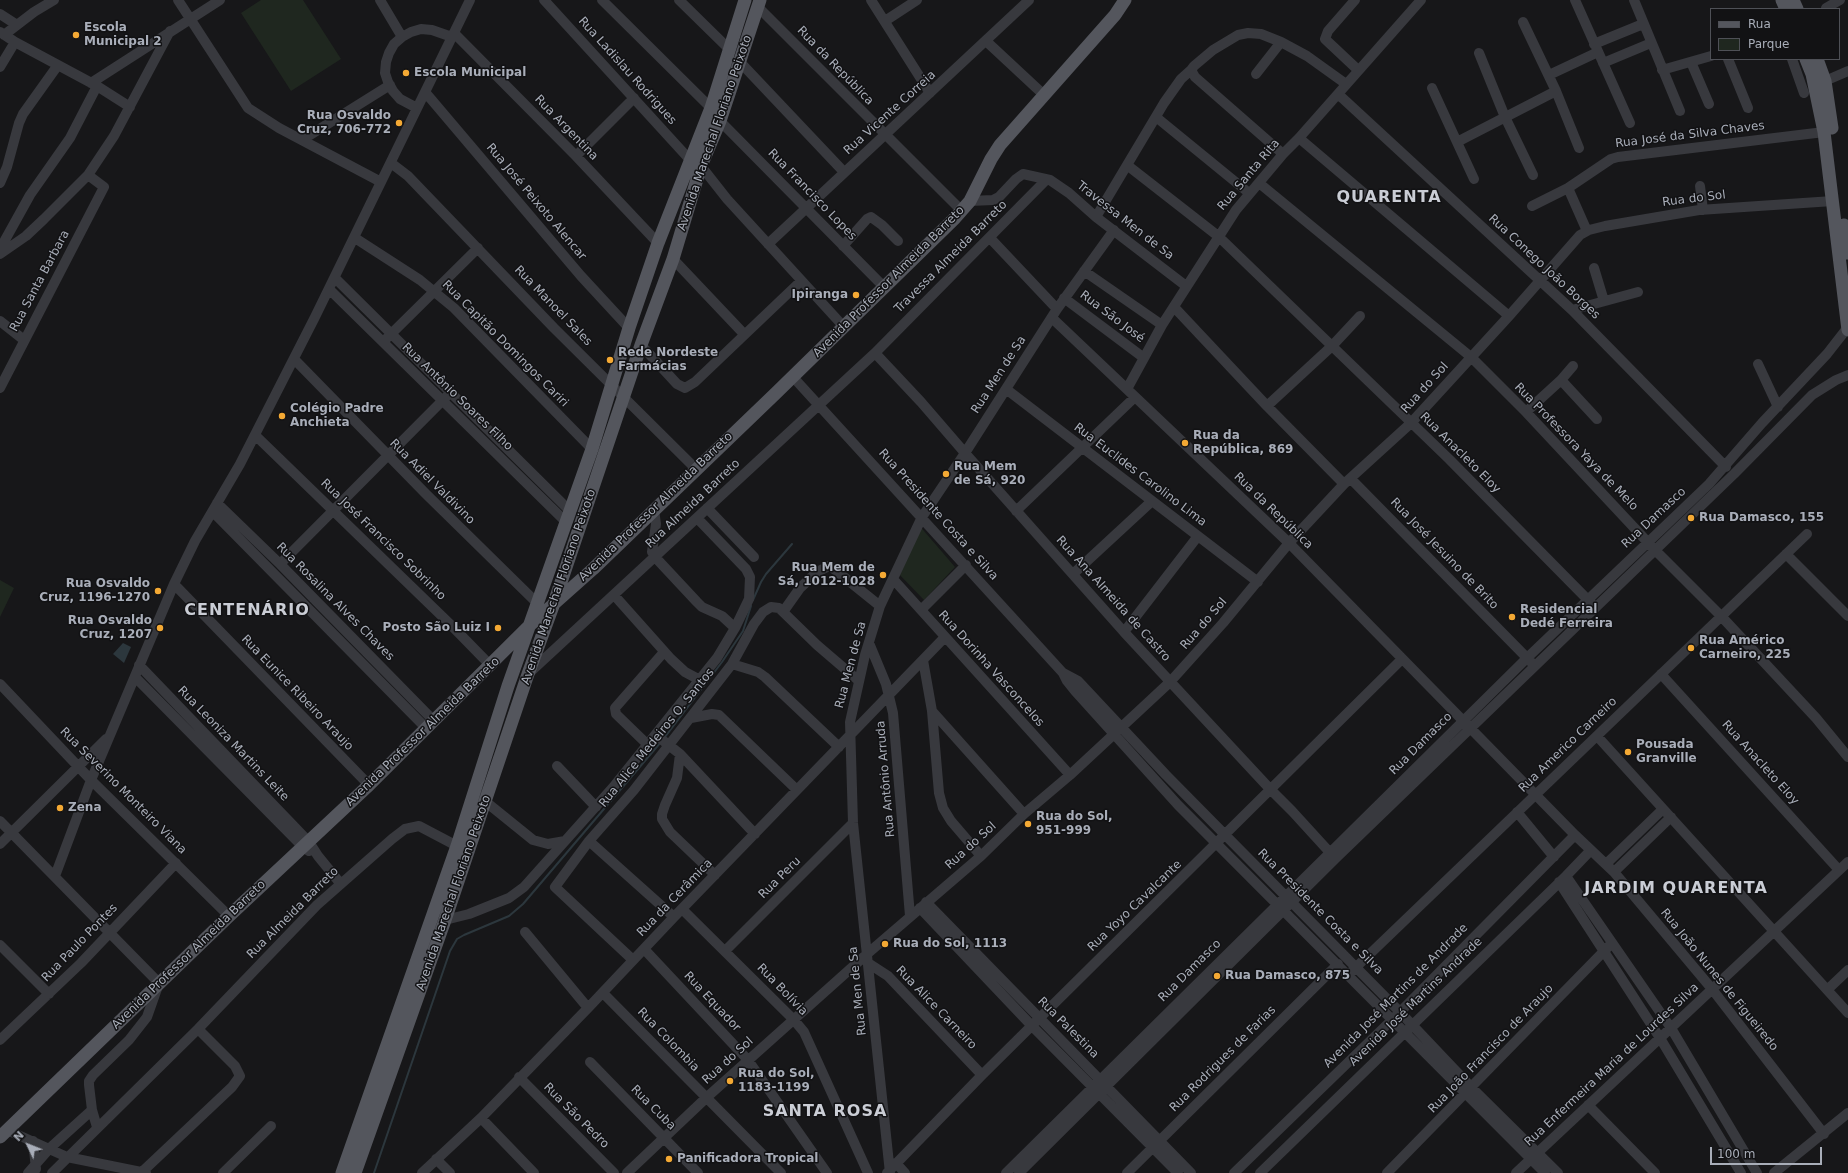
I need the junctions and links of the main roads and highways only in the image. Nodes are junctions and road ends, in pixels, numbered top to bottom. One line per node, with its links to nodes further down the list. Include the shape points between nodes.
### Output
1 (745, 0): 6 (main road, Avenida Marechal Floriano Peixoto)
2 (1125, 0): 10 (main road, Avenida Professor Almeida Barreto, via 1115,15 1000,145 966,206 885,288)
3 (759, 4): 6 (main road, Avenida Marechal Floriano Peixoto, via 720,121)
4 (1806, 60): 8 (main road, via 1814,81 1824,132)
5 (1817, 60): 7 (main road, via 1825,80)
6 (696, 164): 10 (main road, Avenida Marechal Floriano Peixoto, via 673,259 641,345); 11 (main road, Avenida Marechal Floriano Peixoto, via 658,243 592,449)
7 (1848, 253)
8 (1848, 326): 9 (main road)
9 (1848, 330)
10 (553, 606): 11 (main road, Avenida Professor Almeida Barreto); 14 (main road, Avenida Marechal Floriano Peixoto)
11 (529, 626): 12 (main road, Avenida Professor Almeida Barreto, via 369,785); 13 (main road, Avenida Marechal Floriano Peixoto, via 457,846)
12 (4, 1133)
13 (342, 1173)
14 (355, 1173)

